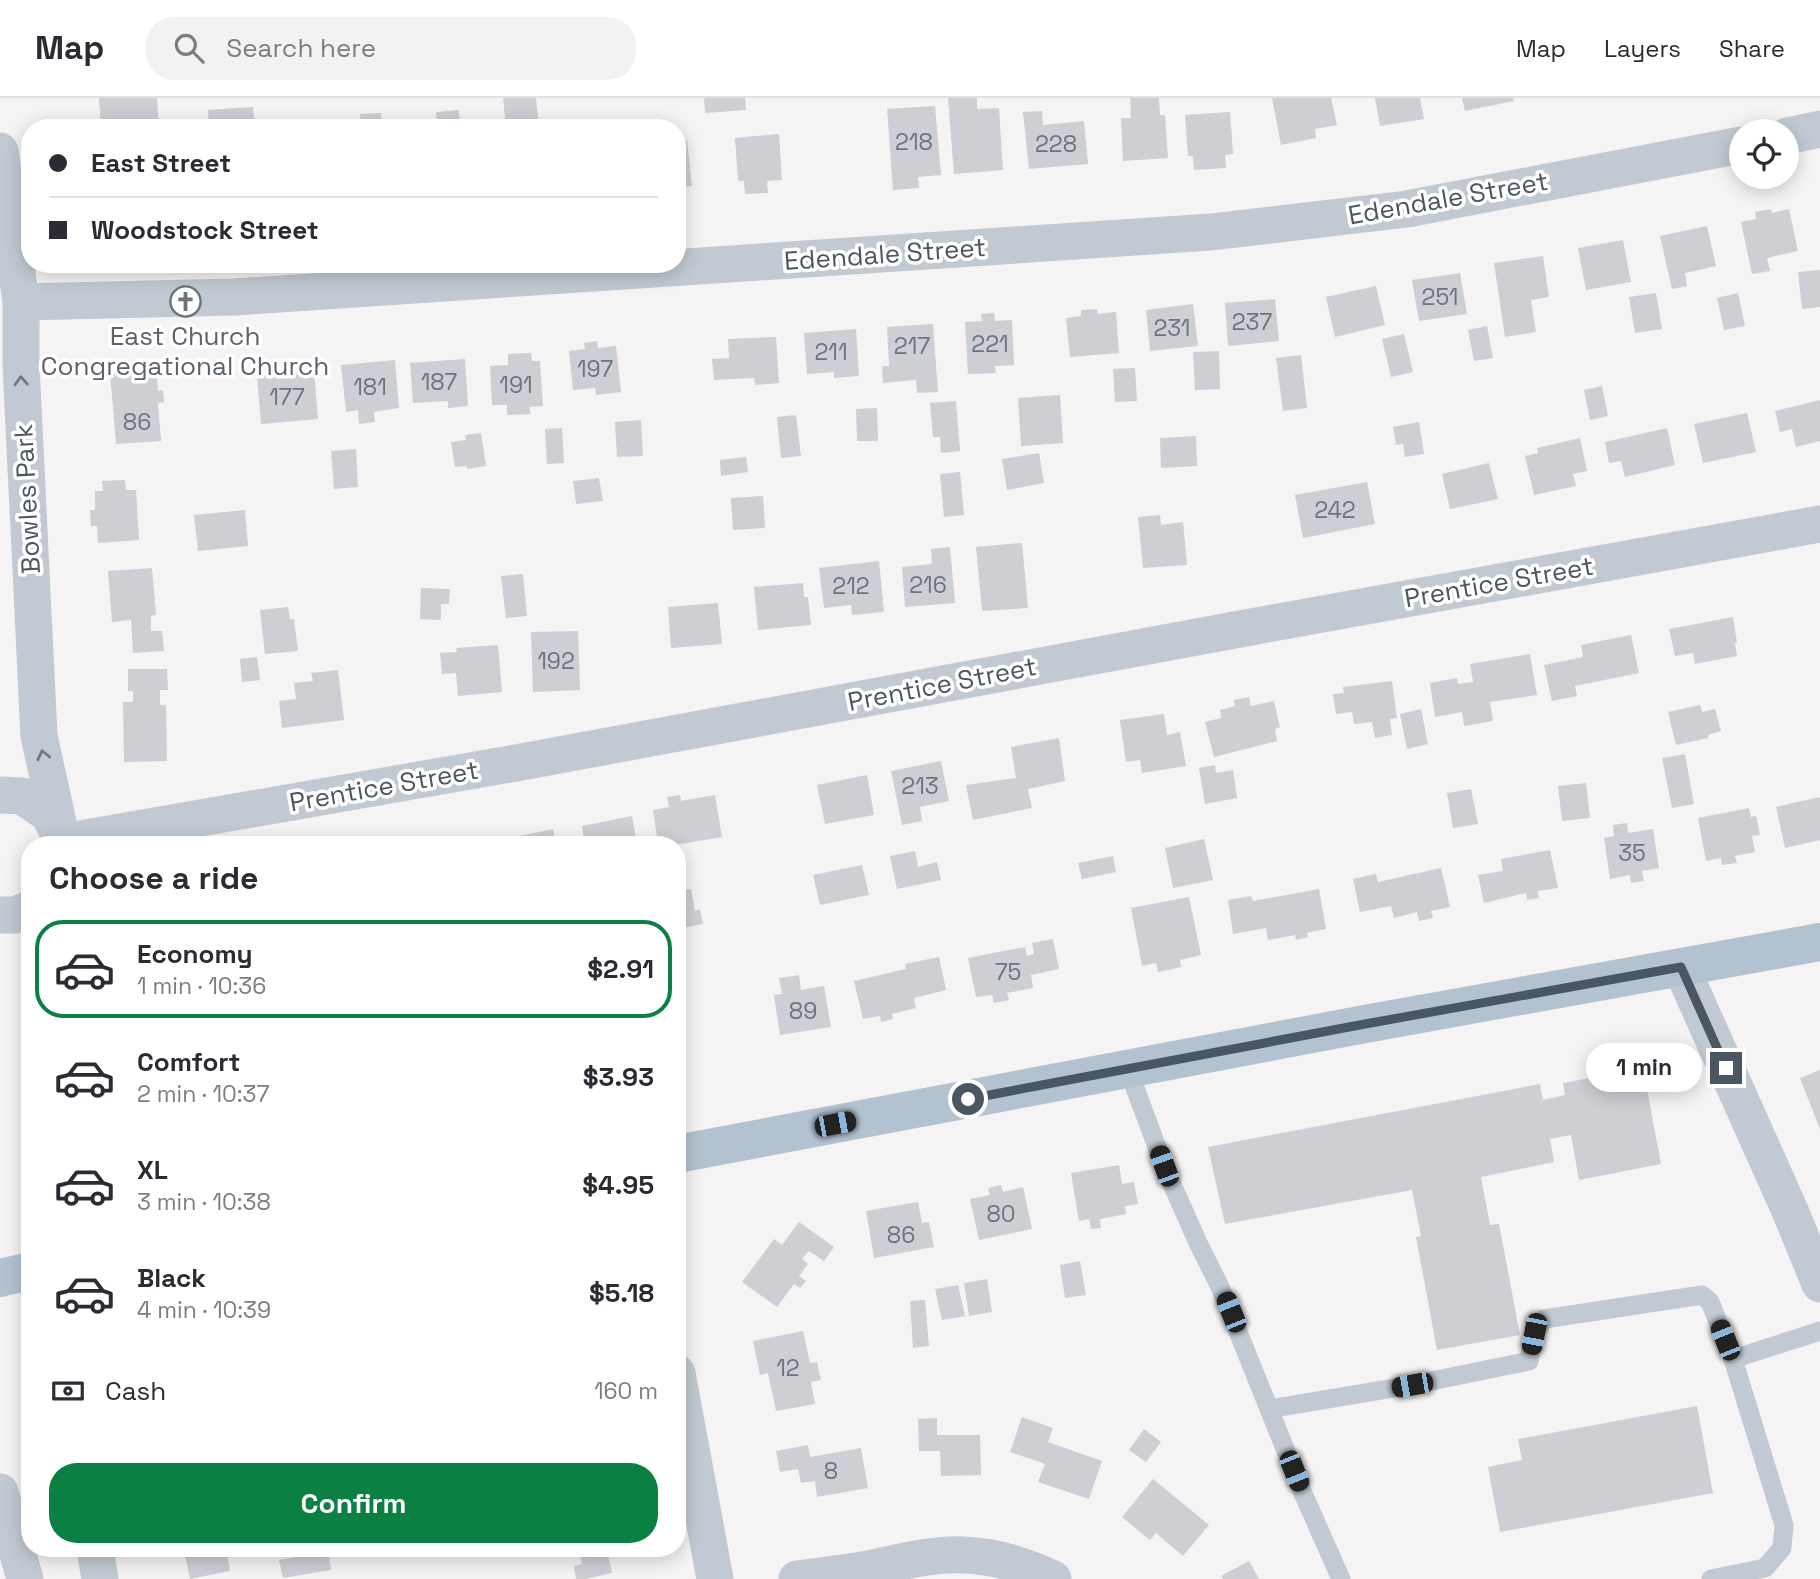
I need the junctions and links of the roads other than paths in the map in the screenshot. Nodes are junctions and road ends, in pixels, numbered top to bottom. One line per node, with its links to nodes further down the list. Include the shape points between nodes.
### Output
1 (1820, 130): 2 (street)
2 (1799, 134)
3 (1729, 147): 6 (street, Edendale Street, via 1407,209 1211,232)
4 (0, 152): 8 (street, Bowles Park)
5 (0, 264): 8 (street, via 16,283)
6 (686, 267)
7 (595, 273): 8 (street, Edendale Street, via 235,297)
8 (21, 302): 9 (street, via 20,324); 13 (street, Bowles Park, one-way to 8, via 39,736)
9 (0, 356)
10 (1820, 524): 14 (street, Prentice Street)
11 (0, 795): 12 (street, via 22,796 49,814)
12 (59, 836)
13 (61, 836)
14 (108, 836)
15 (21, 913): 16 (street)
16 (0, 915)
17 (1820, 942): 18 (main road)
18 (1681, 967): 19 (main road); 23 (street)
19 (1128, 1069): 20 (main road); 26 (lane, via 1164,1166)
20 (686, 1152)
21 (21, 1273): 22 (main road)
22 (0, 1278)
23 (1820, 1284)
24 (1820, 1331): 25 (lane)
25 (1733, 1359): 26 (lane, via 1710,1302 1702,1295 1545,1320 1534,1334 1529,1361); 36 (lane, via 1784,1525 1782,1548 1765,1568)
26 (1269, 1409): 35 (lane)
27 (686, 1422): 32 (street)
28 (0, 1492): 30 (street)
29 (96, 1557): 31 (street)
30 (24, 1579)
31 (100, 1579)
32 (715, 1579)
33 (797, 1579): 34 (street, via 930,1556 965,1555 1023,1566)
34 (1053, 1579)
35 (1341, 1579)
36 (1711, 1579)

